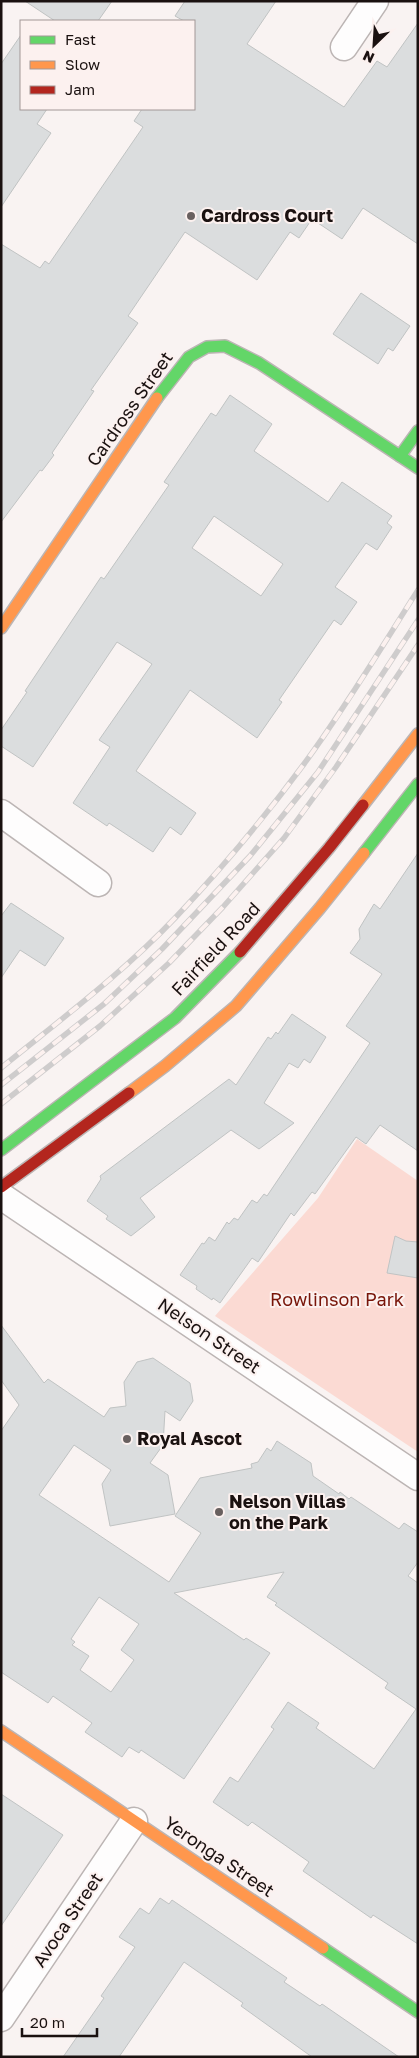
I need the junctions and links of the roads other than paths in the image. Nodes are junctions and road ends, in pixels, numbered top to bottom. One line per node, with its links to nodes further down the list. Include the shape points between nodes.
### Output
1 (375, 1): 2 (street)
2 (344, 47)
3 (418, 430): 4 (main road)
4 (400, 456): 5 (main road, Cardross Street); 6 (main road, Cardross Street, via 260,363 225,346 207,347 188,357 152,405)
5 (418, 468)
6 (1, 628)
7 (418, 734): 11 (main road, Fairfield Road, via 329,848 247,945 182,1011)
8 (414, 796): 12 (main road, via 236,1006 165,1066)
9 (1, 814): 10 (street)
10 (98, 883)
11 (1, 1150)
12 (1, 1187)
13 (1, 1196): 14 (street, Nelson Street)
14 (418, 1477)
15 (1, 1730): 16 (main road, Yeronga Street)
16 (134, 1821): 17 (main road, Yeronga Street); 18 (street, Avoca Street)
17 (418, 2012)
18 (1, 2018)

